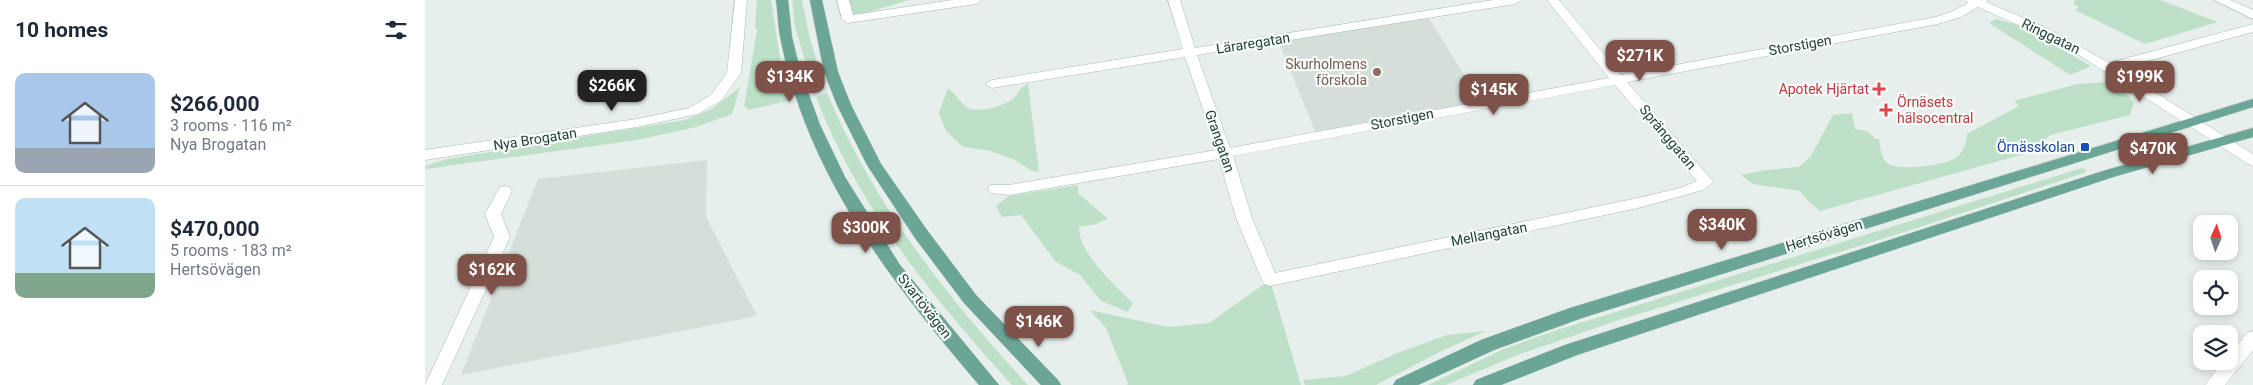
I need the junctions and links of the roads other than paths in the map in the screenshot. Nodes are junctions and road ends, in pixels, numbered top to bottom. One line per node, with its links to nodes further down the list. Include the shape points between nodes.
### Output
1 (741, 0): 22 (street, Nya Brogatan, via 734,73 716,98 693,111 637,123)
2 (782, 0): 30 (main road, Svartövägen, via 787,41 798,82 834,169 883,253)
3 (816, 0): 31 (main road, via 831,72 874,165 970,299)
4 (843, 0): 5 (street, via 848,19)
5 (976, 0)
6 (1174, 0): 13 (street, Grangatan)
7 (1515, 0): 13 (street, Läraregatan)
8 (1553, 0): 15 (street, Spränggatan)
9 (2221, 0): 11 (street)
10 (1977, 1): 14 (street, Ringgatan, via 2066,42); 15 (street, Storstigen, via 1957,14 1938,20)
11 (2253, 16)
12 (2253, 28): 14 (street)
13 (1189, 53): 16 (street, Läraregatan); 21 (street, Grangatan)
14 (2109, 67): 18 (street, Ringgatan)
15 (1619, 79): 21 (street, Storstigen); 24 (street, Spränggatan)
16 (992, 84)
17 (2253, 104): 18 (main road, Hertsövägen)
18 (2195, 122): 20 (street, Ringgatan); 32 (main road, Hertsövägen, via 1576,313 1465,353)
19 (2253, 132): 20 (main road)
20 (2222, 140): 23 (street, Ringgatan); 33 (main road, via 2108,174 1571,350)
21 (1225, 153): 25 (street, Storstigen, via 1009,190); 27 (street, Grangatan, via 1245,218)
22 (425, 156)
23 (2253, 161)
24 (1706, 182): 27 (street, Mellangatan, via 1688,190 1621,206 1389,252)
25 (995, 189)
26 (505, 191): 29 (street, via 493,214 502,237)
27 (1270, 280)
28 (2253, 338): 34 (street)
29 (433, 385)
30 (990, 385)
31 (1052, 385)
32 (1402, 385)
33 (1482, 385)
34 (2214, 385)

